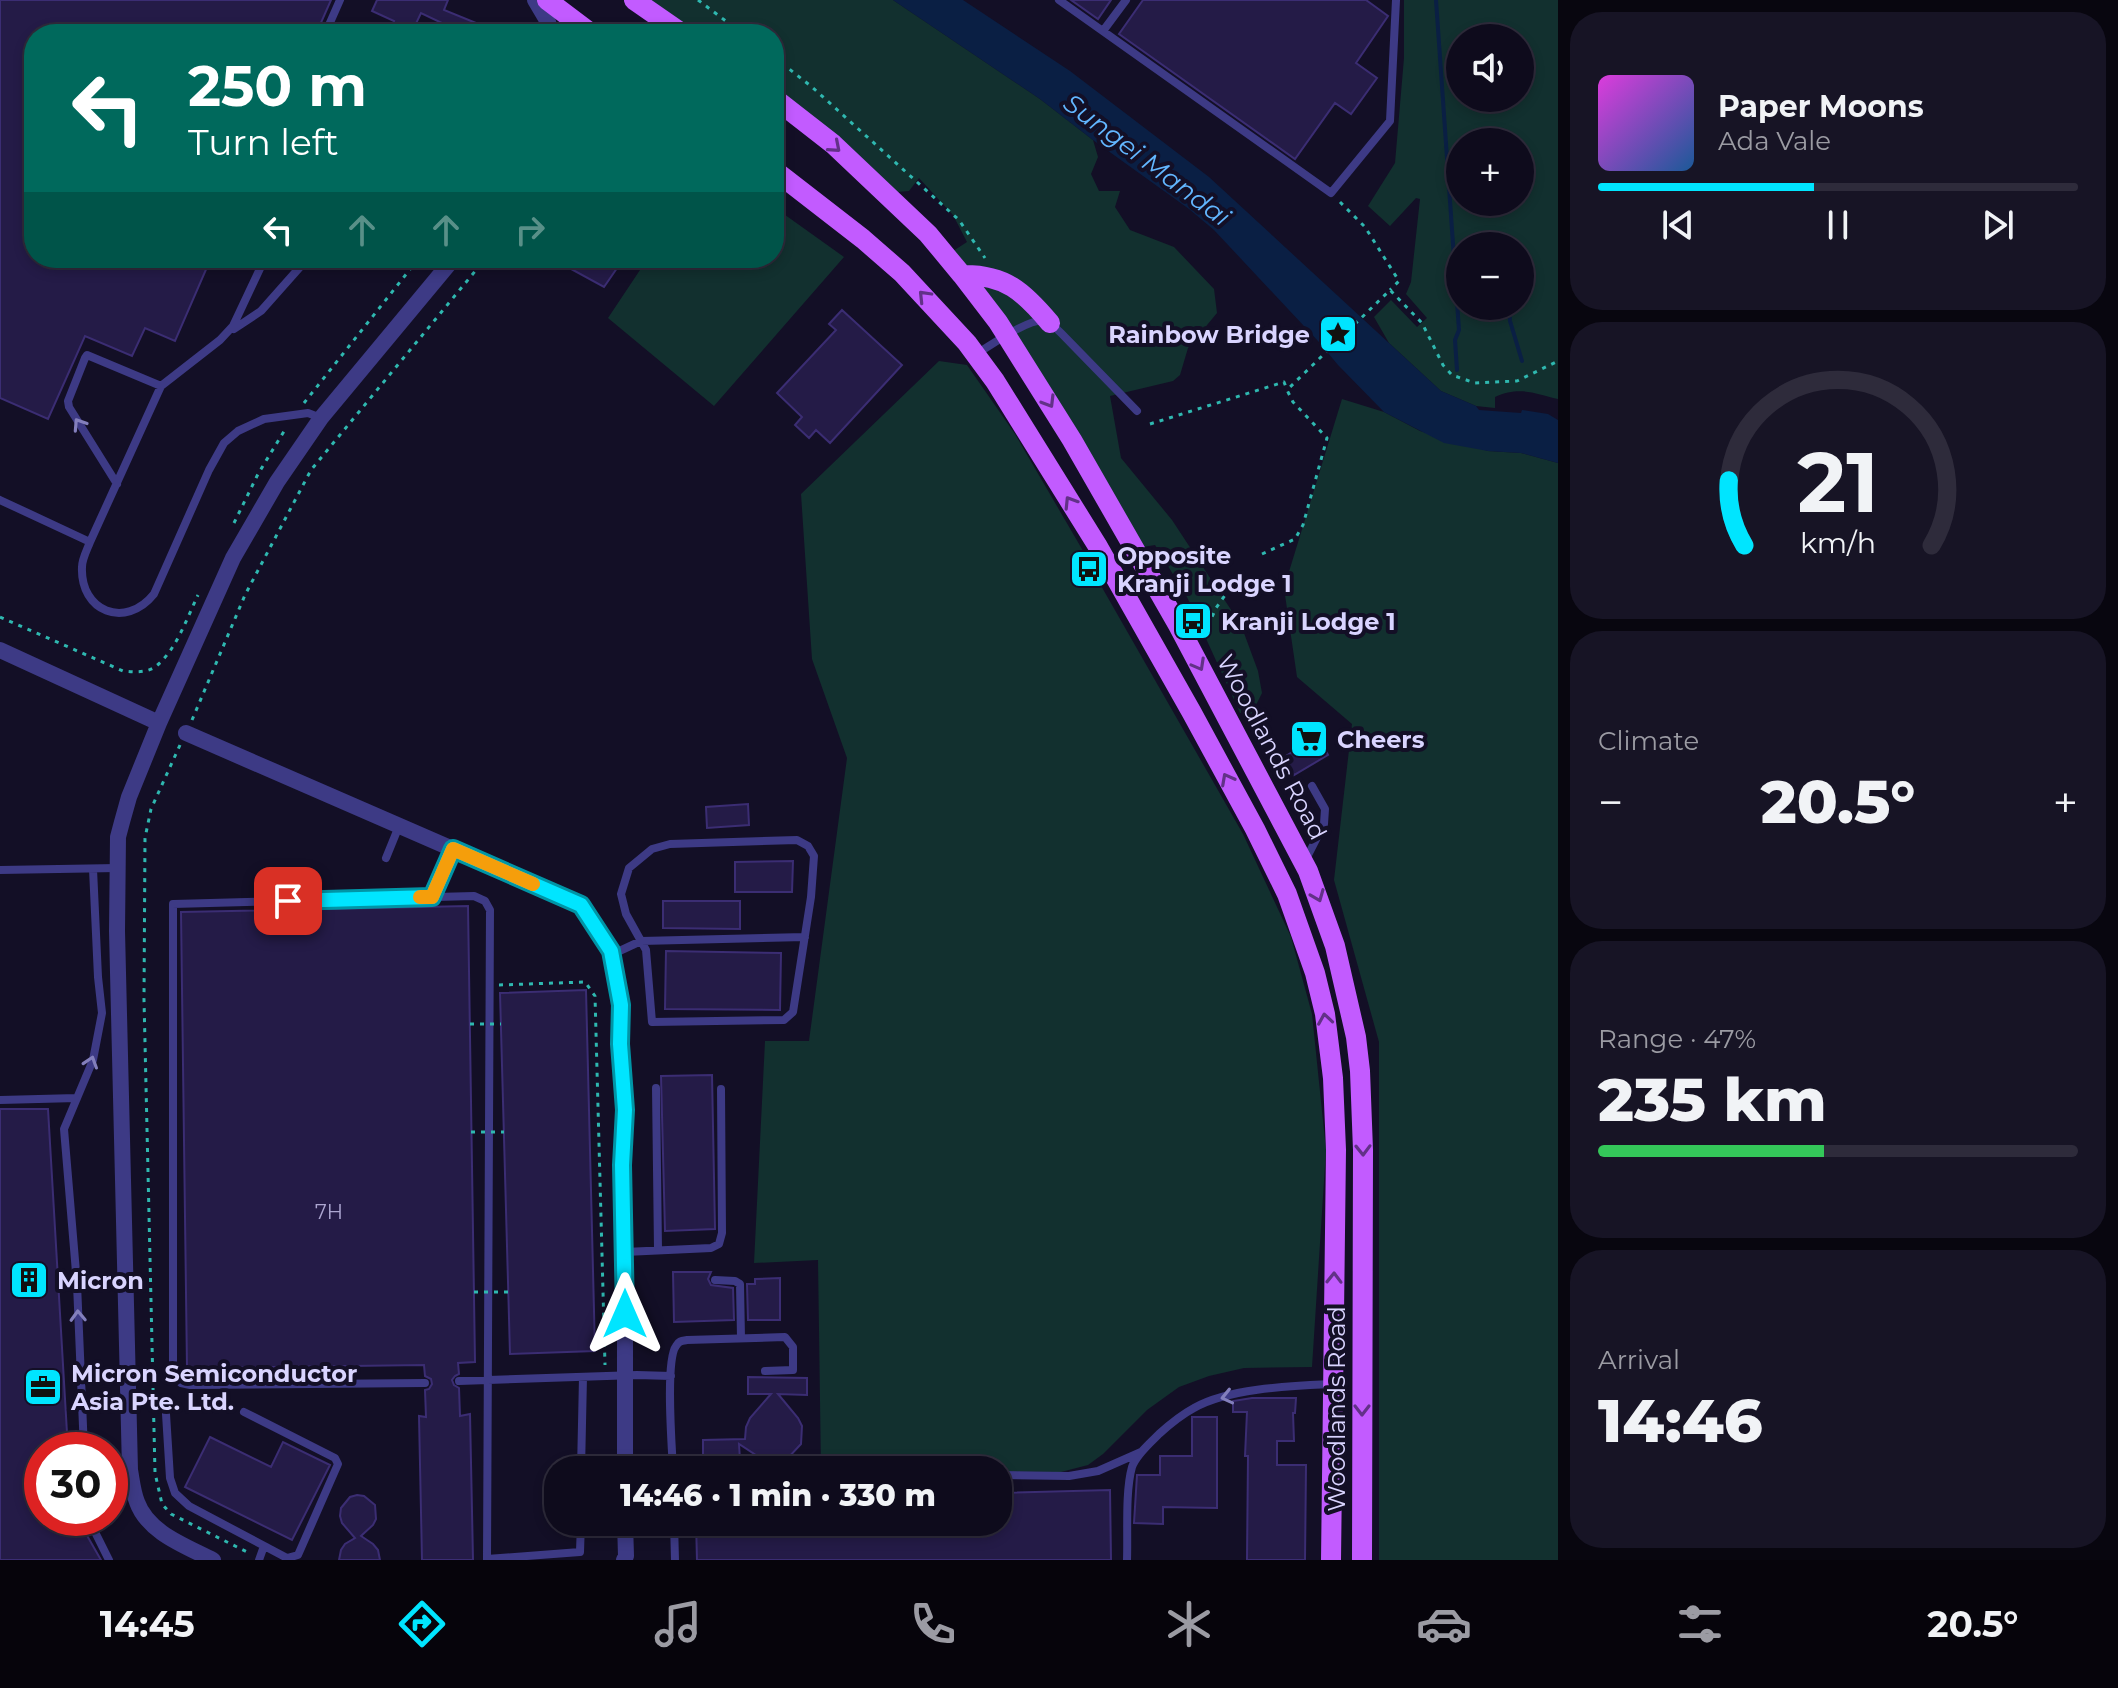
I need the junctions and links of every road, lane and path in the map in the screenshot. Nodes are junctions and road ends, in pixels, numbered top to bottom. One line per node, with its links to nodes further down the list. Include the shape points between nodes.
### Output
1 (340, 0): 9 (lane)
2 (535, 0): 10 (street)
3 (547, 0): 11 (main road)
4 (634, 0): 12 (main road)
5 (698, 0): 13 (path)
6 (1059, 0): 14 (lane)
7 (1126, 0): 14 (lane)
8 (1396, 0): 18 (lane, via 1390,121)
9 (329, 24)
10 (548, 24)
11 (579, 24)
12 (669, 24)
13 (730, 24)
14 (1103, 31): 18 (lane)
15 (784, 65): 19 (path, via 959,220)
16 (784, 106): 25 (main road, Woodlands Road, one-way to 25, via 890,196)
17 (784, 178): 30 (main road, Woodlands Road, one-way to 17, via 902,273)
18 (1331, 193): 26 (path, via 1365,227 1399,281)
19 (984, 257)
20 (261, 268): 28 (lane)
21 (299, 268): 28 (lane, via 261,311)
22 (411, 268): 35 (path)
23 (446, 268): 36 (street)
24 (478, 268): 47 (path, via 311,470 245,595)
25 (962, 275): 27 (main road, via 1000,279); 29 (main road, Woodlands Road)
26 (1390, 290): 31 (path, via 1422,323 1452,375 1475,383 1517,381); 33 (path)
27 (1050, 323): 29 (lane, via 1036,321); 34 (lane)
28 (227, 334): 32 (lane)
29 (1007, 336): 30 (lane); 52 (main road, Woodlands Road, one-way to 52, via 1178,625)
30 (975, 354): 83 (main road, Woodlands Road, one-way to 30, via 1333,1078 1325,1014 1302,933 1255,829 1158,653 1097,545)
31 (1558, 361)
32 (161, 386): 39 (lane); 39 (lane, one-way to 32, via 69,407 85,358)
33 (1287, 390): 37 (path, via 1284,382); 42 (path, via 1327,438 1303,525 1295,539)
34 (1137, 411)
35 (295, 414): 36 (lane); 38 (path); 41 (lane, via 264,419 224,443 145,605 120,614 94,602 85,588 82,566)
36 (321, 418): 46 (street, via 233,558)
37 (1150, 424)
38 (258, 474)
39 (117, 484): 41 (lane)
40 (0, 500): 41 (lane)
41 (90, 542)
42 (1262, 554)
43 (1226, 594): 44 (path)
44 (1205, 632)
45 (0, 650): 46 (street)
46 (159, 723): 53 (street, via 129,797 118,837)
47 (186, 733): 49 (street); 97 (path, via 151,809 145,838 155,1473 162,1504 171,1514)
48 (1312, 786): 52 (lane, via 1325,809 1324,824)
49 (399, 826): 50 (street); 51 (lane)
50 (453, 849): 56 (lane); 59 (street, via 581,905)
51 (386, 858)
52 (1304, 864): 104 (main road, Woodlands Road, one-way to 104, via 1335,946 1360,1071)
53 (117, 868): 54 (lane); 100 (street, via 130,1470 136,1502 147,1520)
54 (93, 869): 55 (lane); 65 (lane, one-way to 54, via 93,1060 102,1013)
55 (0, 870)
56 (432, 897): 60 (lane, via 474,896 485,901 490,910); 82 (lane, via 173,904 173,1374 190,1385)
57 (805, 937): 58 (lane); 58 (lane, via 793,1012 784,1020 652,1022); 58 (lane, via 814,856 797,840 652,849 629,868 621,894)
58 (641, 941): 59 (lane)
59 (612, 955): 70 (street, via 621,1005)
60 (489, 985): 76 (path, via 585,982 595,996); 80 (lane)
61 (470, 1024): 62 (path, bridge)
62 (501, 1024)
63 (656, 1088): 69 (lane)
64 (721, 1089): 69 (lane, via 719,1244)
65 (77, 1098): 66 (lane); 86 (lane, one-way to 65, via 64,1129)
66 (0, 1100)
67 (471, 1132): 68 (path, bridge)
68 (504, 1132)
69 (658, 1250): 70 (lane)
70 (625, 1252): 77 (street)
71 (715, 1280): 74 (lane, via 740,1284)
72 (474, 1292): 73 (path, bridge)
73 (508, 1292)
74 (741, 1338): 75 (lane, via 790,1341 793,1370); 78 (lane, via 681,1342 675,1347)
75 (765, 1371)
76 (605, 1376): 77 (lane); 79 (lane)
77 (625, 1376): 78 (lane); 89 (street)
78 (671, 1376): 90 (lane)
79 (583, 1377): 80 (lane); 88 (lane)
80 (487, 1380): 81 (lane); 93 (lane, via 487,1559 580,1552)
81 (459, 1381)
82 (425, 1383)
83 (1333, 1384): 87 (lane, one-way to 87, via 1223,1397 1196,1406); 103 (main road, Woodlands Road)
84 (244, 1412): 96 (lane, via 338,1464 298,1555 287,1558)
85 (166, 1414): 96 (lane, via 175,1493 189,1506)
86 (83, 1432)
87 (1143, 1451): 91 (lane, via 1098,1471); 102 (lane, via 1133,1464 1130,1481)
88 (581, 1456)
89 (625, 1456)
90 (673, 1456)
91 (1012, 1475)
92 (97, 1536): 99 (lane)
93 (581, 1536)
94 (625, 1536): 98 (street)
95 (674, 1536): 101 (lane)
96 (264, 1546): 97 (lane)
97 (259, 1559)
98 (625, 1559)
99 (109, 1560)
100 (213, 1560)
101 (675, 1560)
102 (1127, 1560)
103 (1331, 1560)
104 (1362, 1560)

